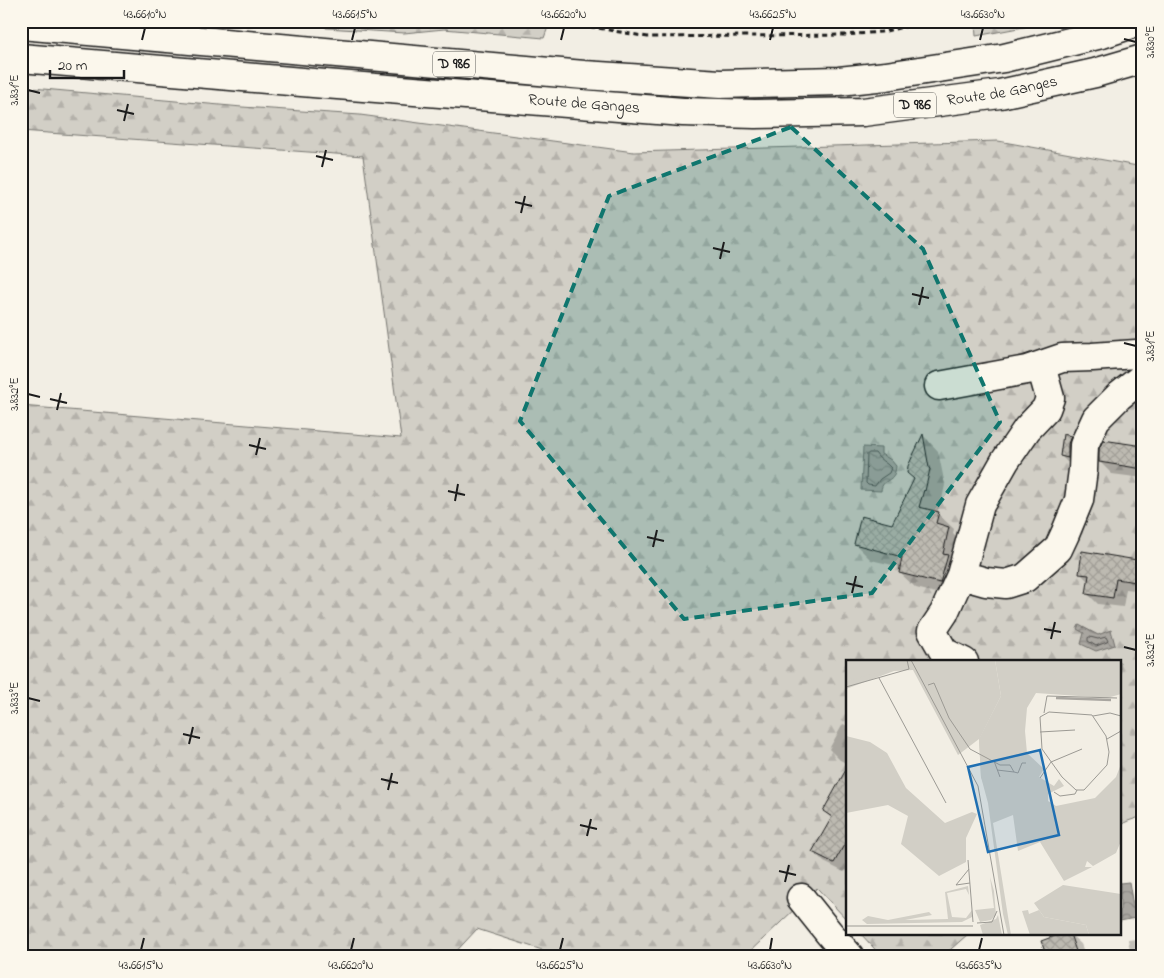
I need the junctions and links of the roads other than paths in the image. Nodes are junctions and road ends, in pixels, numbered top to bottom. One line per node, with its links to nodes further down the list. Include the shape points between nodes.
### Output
1 (1141, 21): 2 (main road, Route de Ganges / D 986, via 1004,58 886,76 720,84)
2 (21, 25)
3 (21, 58): 4 (main road, Route de Ganges / D 986, via 683,112 755,114 863,112 1000,94)
4 (1143, 59)
5 (1143, 354): 6 (main road, via 1062,358)
6 (1041, 366): 8 (main road); 9 (main road, via 1050,398 1046,409 1027,429 980,505)
7 (1143, 377): 9 (main road, via 1096,419 1084,445 1079,500 1058,549 1025,578 1006,584)
8 (939, 386)
9 (961, 575): 10 (main road, via 932,631 944,652)
10 (960, 660)
11 (800, 898): 12 (main road)
12 (850, 957)

